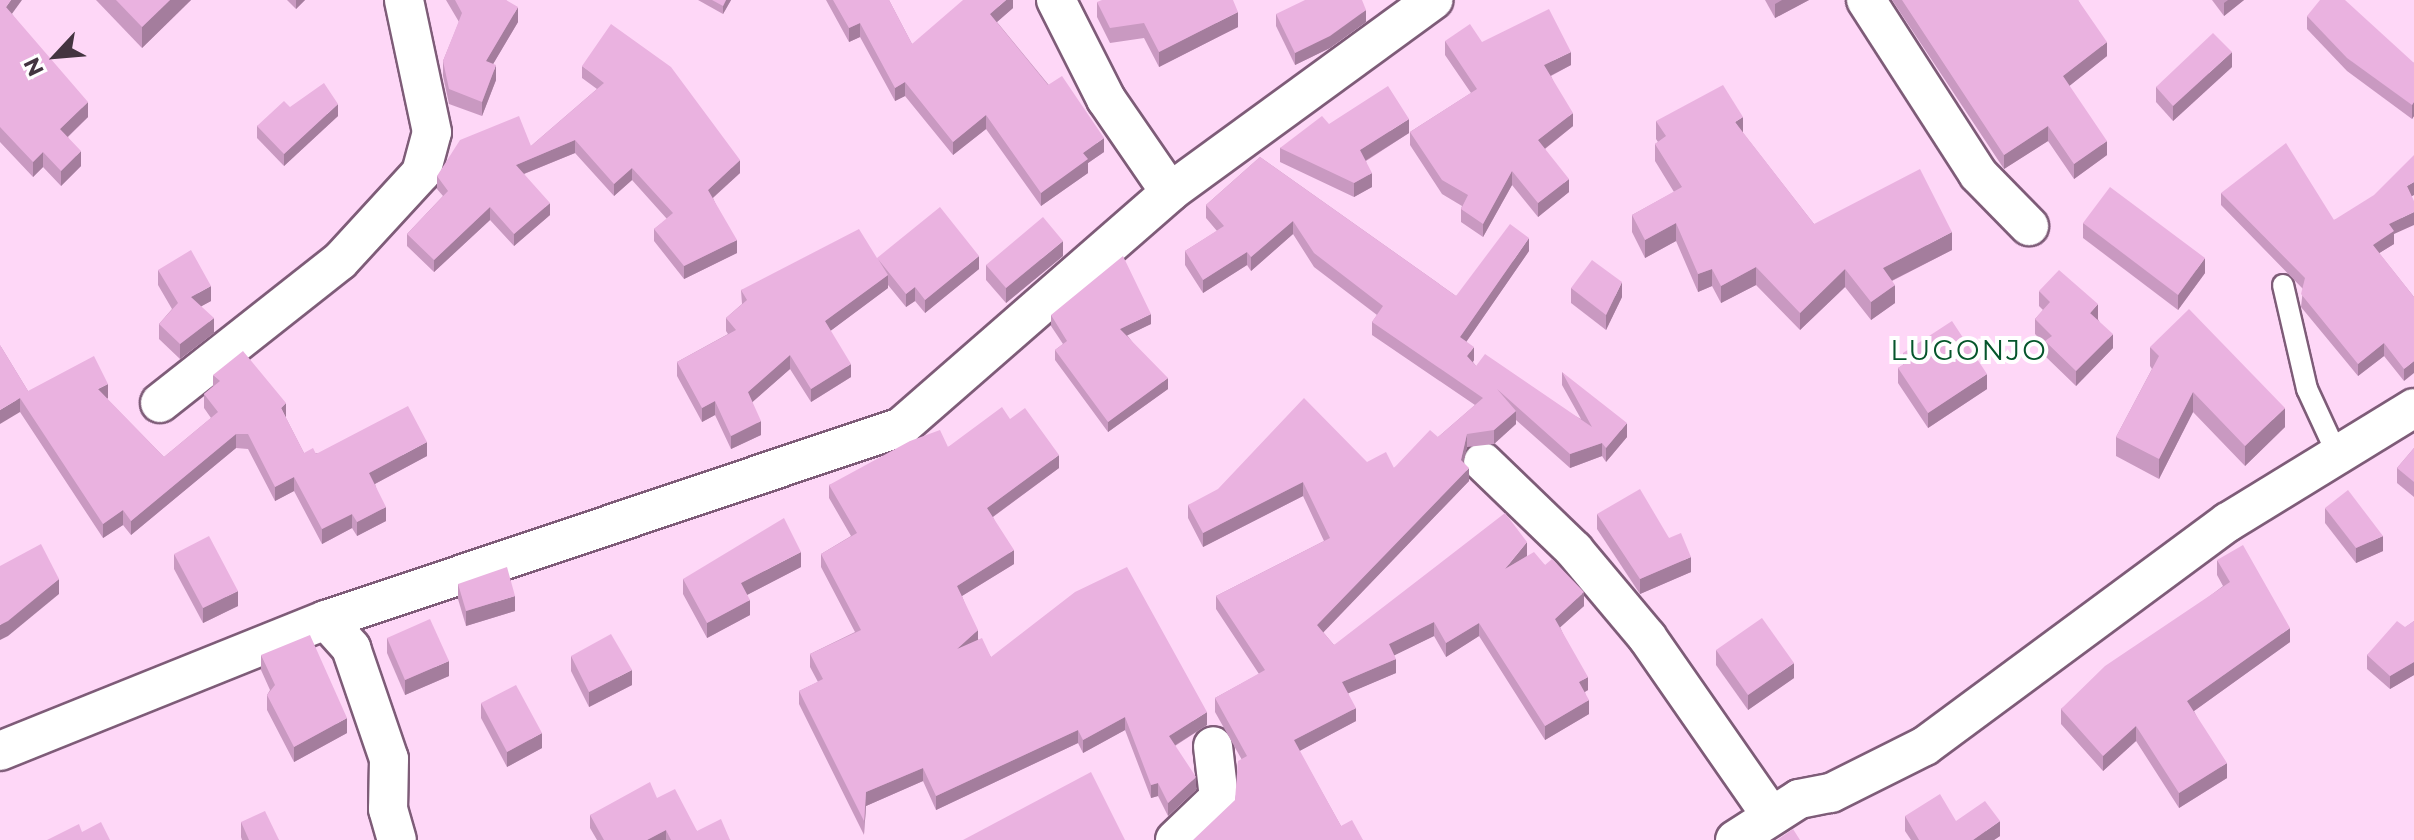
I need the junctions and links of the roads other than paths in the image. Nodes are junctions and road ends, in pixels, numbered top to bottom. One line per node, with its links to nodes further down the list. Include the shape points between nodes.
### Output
1 (404, 0): 8 (street, via 432,132 421,173 340,261)
2 (1056, 0): 5 (street, via 1106,99)
3 (1433, 0): 5 (street)
4 (1866, 0): 6 (street, via 1978,174)
5 (1170, 192): 12 (street, via 901,427)
6 (2029, 226)
7 (2283, 285): 10 (lane, via 2307,389)
8 (160, 403)
9 (2414, 408): 10 (street)
10 (2338, 456): 15 (street, via 2228,522 1925,746)
11 (1483, 462): 15 (street, via 1574,550 1647,637)
12 (326, 620): 14 (street); 16 (street, via 351,648 389,759 388,809)
13 (1213, 746): 17 (street, via 1219,798)
14 (0, 751)
15 (1770, 814): 18 (street)
16 (397, 840)
17 (1175, 840)
18 (1735, 840)

